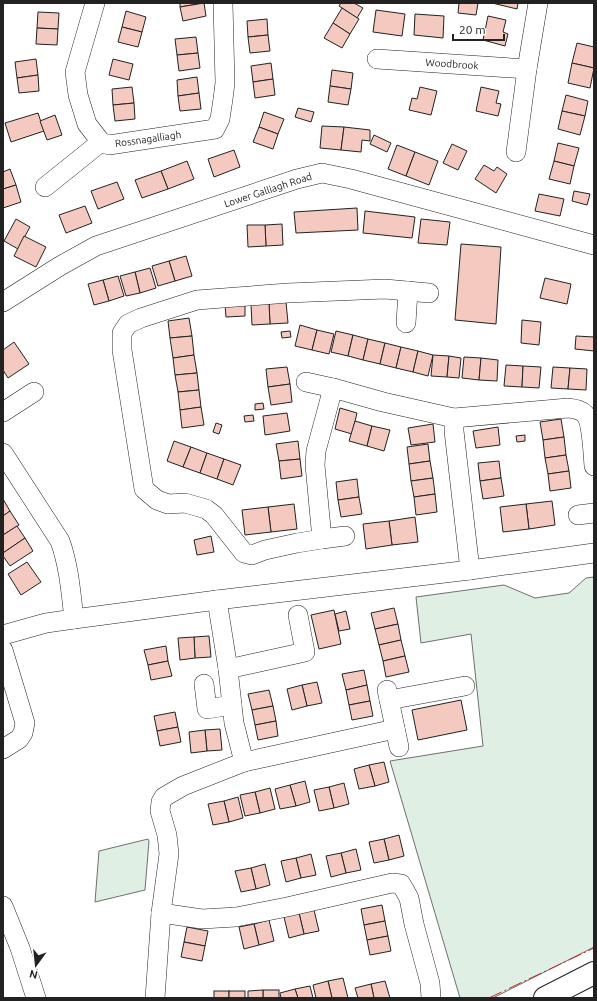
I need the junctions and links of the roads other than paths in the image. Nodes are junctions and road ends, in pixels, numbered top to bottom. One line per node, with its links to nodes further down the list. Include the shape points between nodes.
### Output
1 (94, 3): 6 (street, Rossnagalliagh, via 75,72 78,95 87,124)
2 (223, 3): 6 (street, Rossnagalliagh, via 224,89 220,119 215,129 109,145)
3 (538, 3): 5 (street)
4 (377, 59): 5 (street, Woodbrook)
5 (528, 69): 7 (street)
6 (101, 142): 8 (street)
7 (516, 152)
8 (45, 187)
9 (594, 244): 12 (street, Lower Galliagh Road, via 322,173 96,246)
10 (408, 291): 11 (street); 13 (street); 22 (street, via 385,289 288,293 197,300 141,318 128,324 122,333 122,350 144,489 156,500 168,504 185,504 206,509 214,515 244,553 252,555)
11 (429, 293)
12 (3, 302)
13 (406, 323)
14 (306, 382): 15 (street)
15 (333, 388): 18 (street); 22 (street, via 316,451)
16 (34, 392): 17 (street)
17 (3, 412)
18 (454, 418): 20 (street, via 578,409 585,414 589,422); 24 (street)
19 (3, 453): 27 (street, via 60,541 65,555)
20 (594, 466)
21 (345, 536): 22 (street)
22 (322, 539)
23 (594, 553): 24 (street)
24 (470, 570): 25 (street)
25 (217, 600): 27 (street); 30 (street)
26 (298, 615): 30 (street, via 305,652)
27 (74, 619): 28 (street)
28 (3, 635)
29 (3, 650): 34 (street, via 25,723 19,739)
30 (228, 669): 33 (street)
31 (204, 684): 33 (street, via 206,709)
32 (465, 686): 35 (street, via 388,695 397,738)
33 (232, 705): 35 (street)
34 (3, 749)
35 (244, 762): 37 (street, via 183,786 160,802 169,854)
36 (3, 906): 39 (street)
37 (161, 913): 40 (street); 41 (street, via 202,919 236,917 392,883 401,884 409,898 430,983)
38 (594, 973): 42 (highway)
39 (36, 998)
40 (154, 998)
41 (431, 998)
42 (544, 998)

